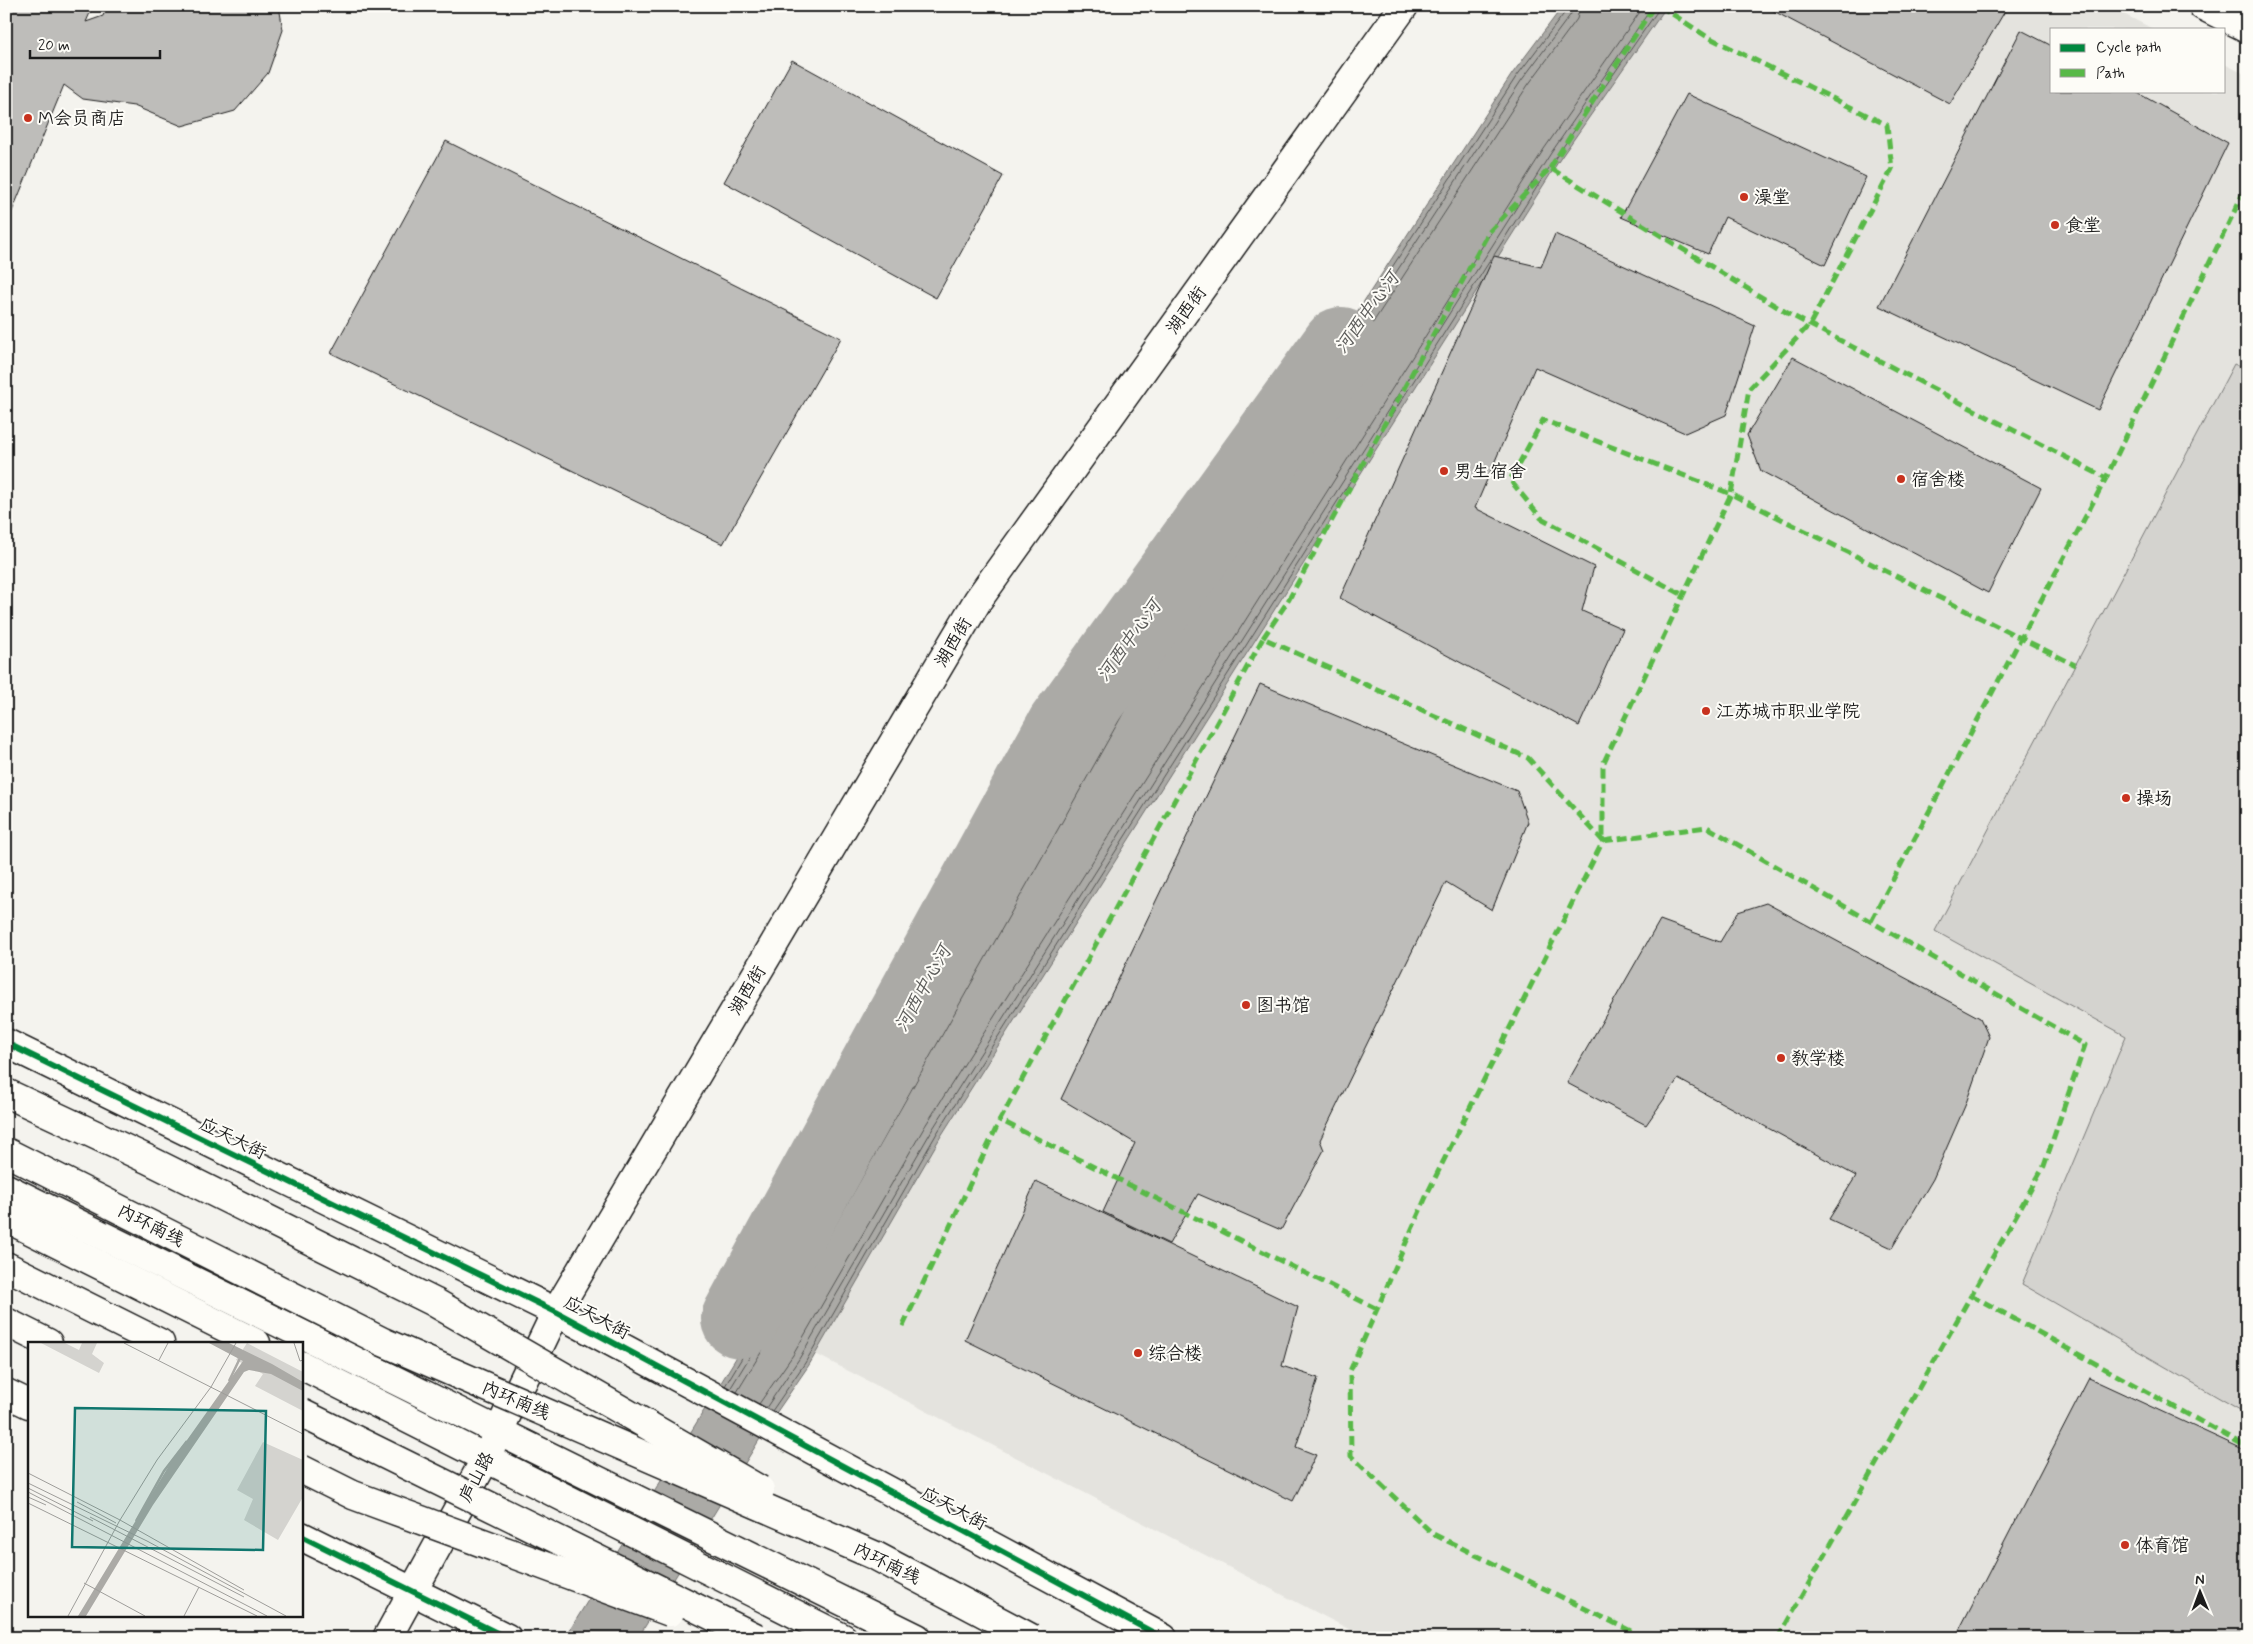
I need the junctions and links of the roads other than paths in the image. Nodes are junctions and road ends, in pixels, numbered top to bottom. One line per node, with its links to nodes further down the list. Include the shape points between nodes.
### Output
1 (1404, 6): 10 (main road, 湖西街, via 978,600)
2 (2203, 6): 3 (main road)
3 (2247, 28)
4 (6, 1043): 10 (main road, 应天大街)
5 (6, 1093): 23 (main road, bridge, via 147,1159 434,1302)
6 (6, 1152): 23 (main road, 内环南线, bridge, via 383,1342)
7 (6, 1188): 19 (main road)
8 (6, 1218): 14 (main road)
9 (6, 1266): 13 (main road)
10 (556, 1312): 19 (main road, 庐山路); 32 (main road, 应天大街)
11 (6, 1322): 12 (main road)
12 (46, 1342)
13 (158, 1342)
14 (254, 1342)
15 (302, 1366): 20 (main road)
16 (6, 1393): 17 (main road)
17 (28, 1404)
18 (302, 1413): 28 (main road, bridge)
19 (500, 1430): 20 (main road, 庐山路); 30 (main road)
20 (486, 1458): 24 (main road, 庐山路); 29 (main road)
21 (302, 1470): 27 (main road, bridge, via 353,1495)
22 (302, 1536): 24 (main road)
23 (876, 1556): 31 (main road, 内环南线, bridge)
24 (413, 1590): 25 (main road, 庐山路); 26 (main road)
25 (387, 1638)
26 (507, 1638)
27 (740, 1638)
28 (757, 1638)
29 (843, 1638)
30 (917, 1638)
31 (1030, 1638)
32 (1163, 1638)

